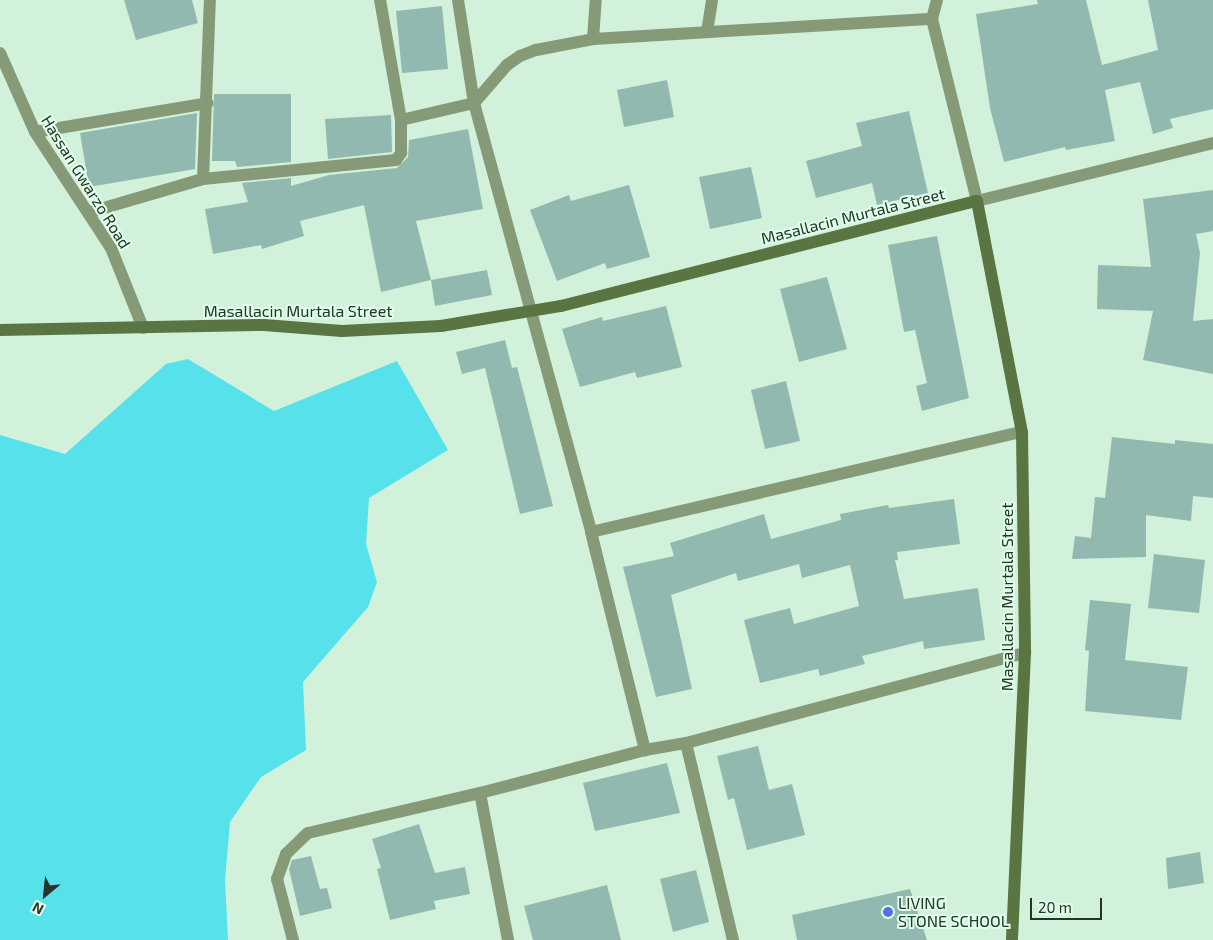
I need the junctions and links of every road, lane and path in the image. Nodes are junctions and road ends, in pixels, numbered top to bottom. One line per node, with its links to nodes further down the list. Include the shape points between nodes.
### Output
1 (210, 0): 12 (street)
2 (380, 0): 13 (street)
3 (458, 0): 11 (street)
4 (596, 0): 9 (street)
5 (712, 0): 8 (street)
6 (938, 0): 7 (street)
7 (932, 19): 8 (street); 17 (street)
8 (708, 32): 9 (street)
9 (593, 39): 11 (street, via 520,56 507,65)
10 (0, 53): 14 (street, Hassan Gwarzo Road)
11 (474, 102): 13 (street); 19 (street)
12 (208, 103): 14 (street); 16 (street)
13 (401, 120): 16 (street, via 401,152 396,160)
14 (34, 132): 18 (street, Hassan Gwarzo Road)
15 (1213, 143): 17 (street)
16 (203, 179): 18 (street)
17 (977, 201): 19 (street, Masallacin Murtala Street); 22 (street, Masallacin Murtala Street)
18 (90, 212): 20 (street, Hassan Gwarzo Road, via 111,248)
19 (532, 310): 20 (street, Masallacin Murtala Street, via 441,326 342,331 264,325); 23 (street)
20 (144, 328): 21 (street, Masallacin Murtala Street)
21 (0, 330)
22 (1022, 432): 23 (street); 24 (street, Masallacin Murtala Street)
23 (591, 532): 26 (street)
24 (1025, 653): 25 (street); 31 (street, Masallacin Murtala Street)
25 (686, 743): 26 (street); 30 (street)
26 (645, 750): 27 (street)
27 (480, 793): 28 (street, via 308,834 286,854 277,879); 29 (street)
28 (293, 940)
29 (508, 940)
30 (733, 940)
31 (1012, 940)

